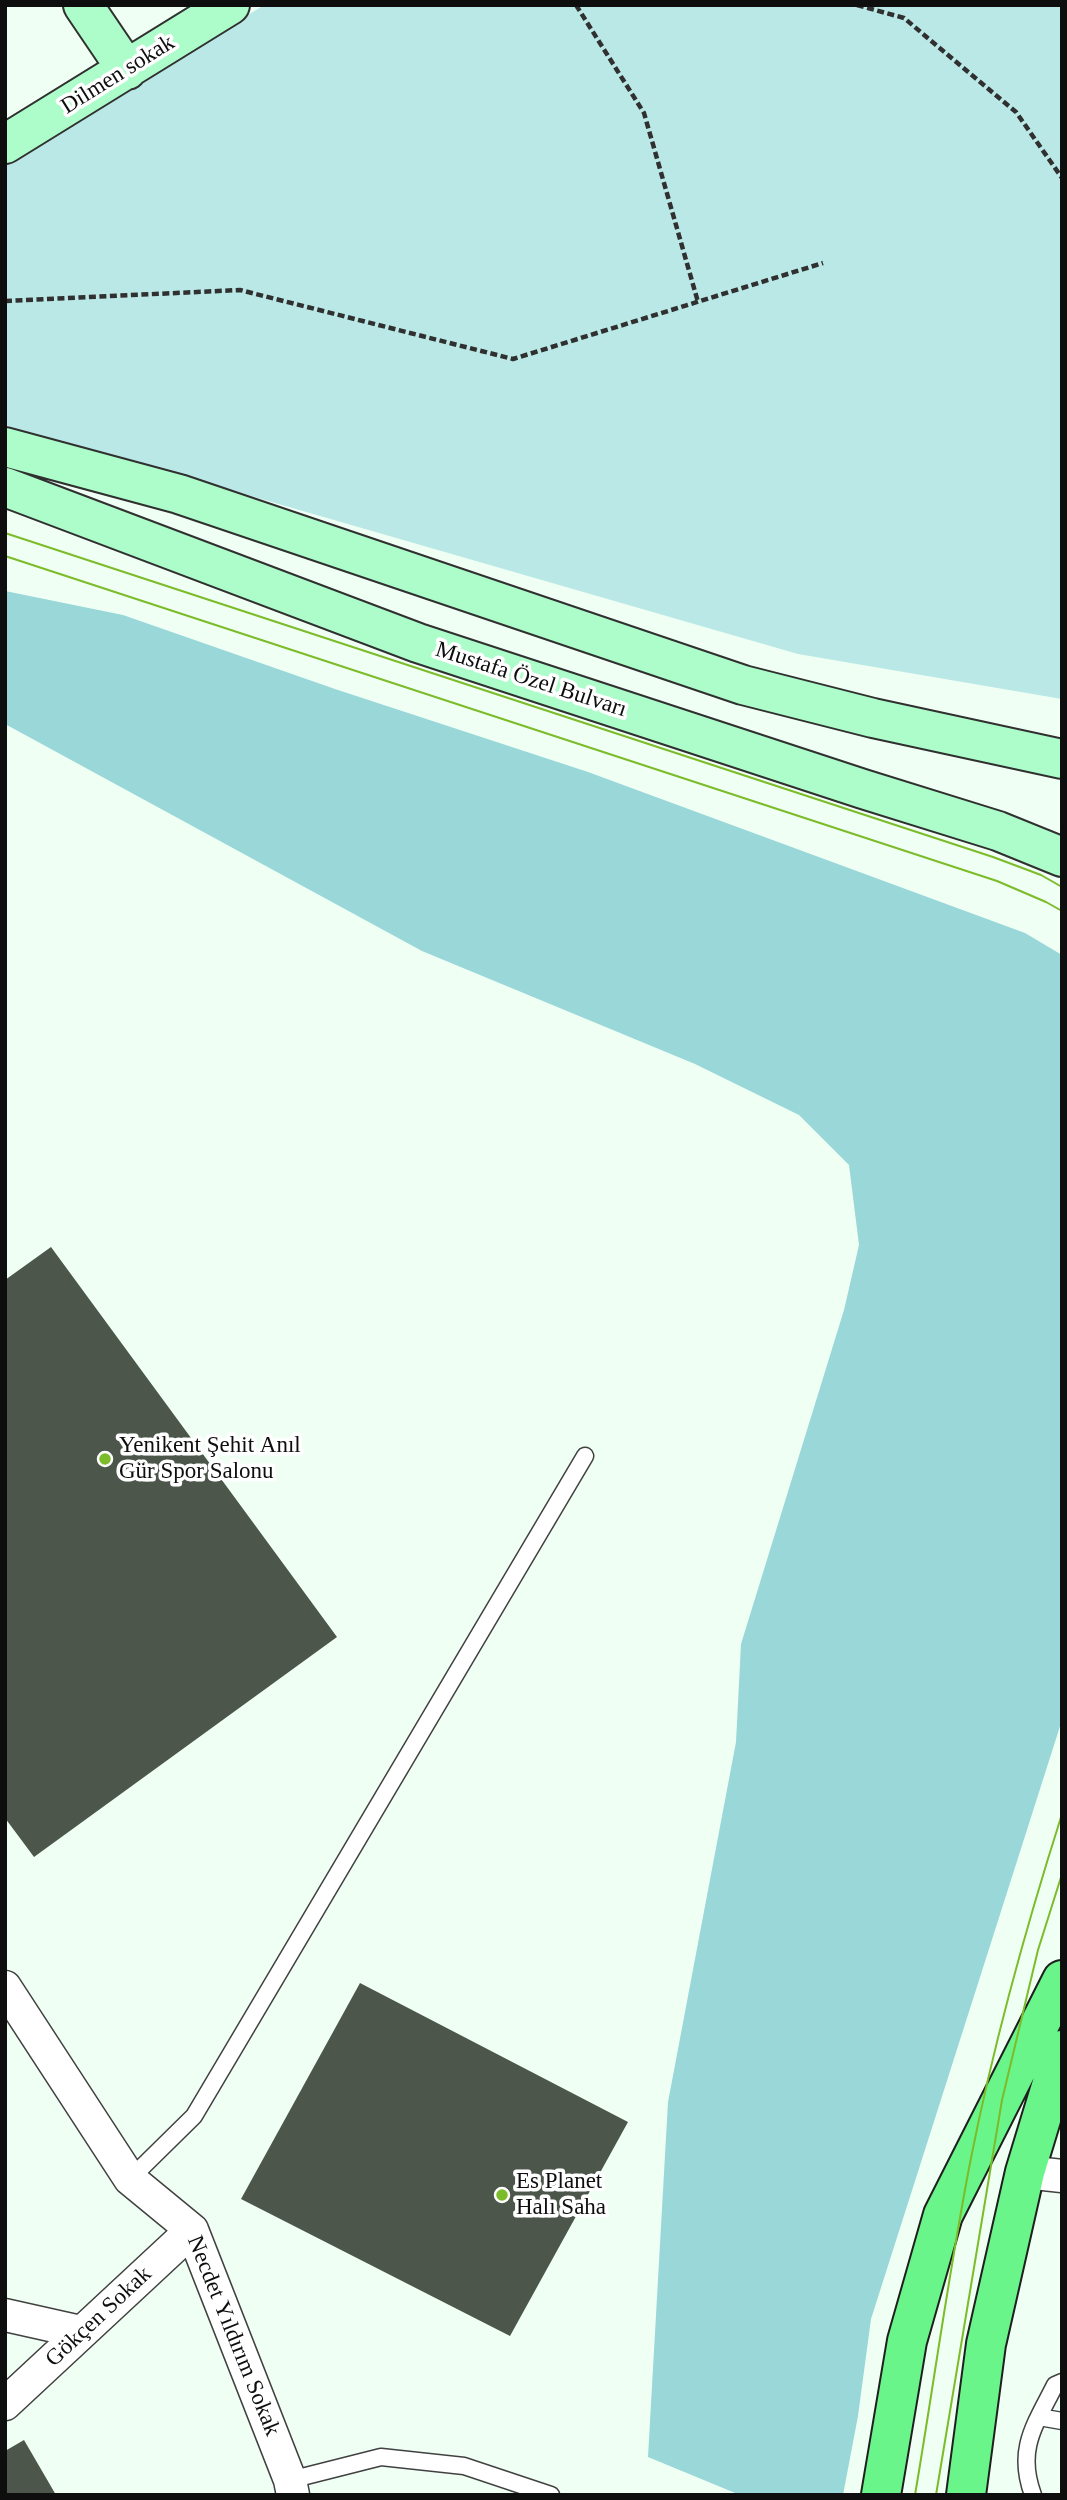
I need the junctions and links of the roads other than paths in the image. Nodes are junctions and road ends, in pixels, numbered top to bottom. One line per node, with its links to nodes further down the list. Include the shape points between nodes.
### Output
1 (83, 5): 3 (main road)
2 (230, 5): 3 (main road, Dilmen sokak)
3 (127, 70): 4 (main road, Dilmen sokak)
4 (5, 144)
5 (5, 447): 7 (main road, via 179,495 743,685)
6 (5, 487): 8 (main road, Mustafa Özel Bulvarı, via 418,643 998,831)
7 (1062, 759)
8 (1062, 857)
9 (585, 1456): 14 (lane, via 194,2116)
10 (1062, 1980): 24 (main road, via 943,2215 907,2341)
11 (5, 1987): 14 (street, Necdet Yıldırım Sokak)
12 (1062, 2050): 13 (main road)
13 (1043, 2174): 25 (main road, via 986,2344)
14 (130, 2179): 15 (street, Necdet Yıldırım Sokak)
15 (192, 2231): 17 (street, Gökçen Sokak); 22 (street, Necdet Yıldırım Sokak)
16 (5, 2315): 17 (street)
17 (81, 2332): 19 (street, Gökçen Sokak)
18 (1062, 2382): 20 (lane, via 1055,2385)
19 (5, 2404)
20 (1039, 2417): 21 (lane); 26 (lane, via 1029,2437 1026,2475)
21 (1062, 2421)
22 (292, 2487): 23 (lane, via 381,2456 464,2466)
23 (551, 2495)
24 (881, 2495)
25 (966, 2495)
26 (1033, 2495)

